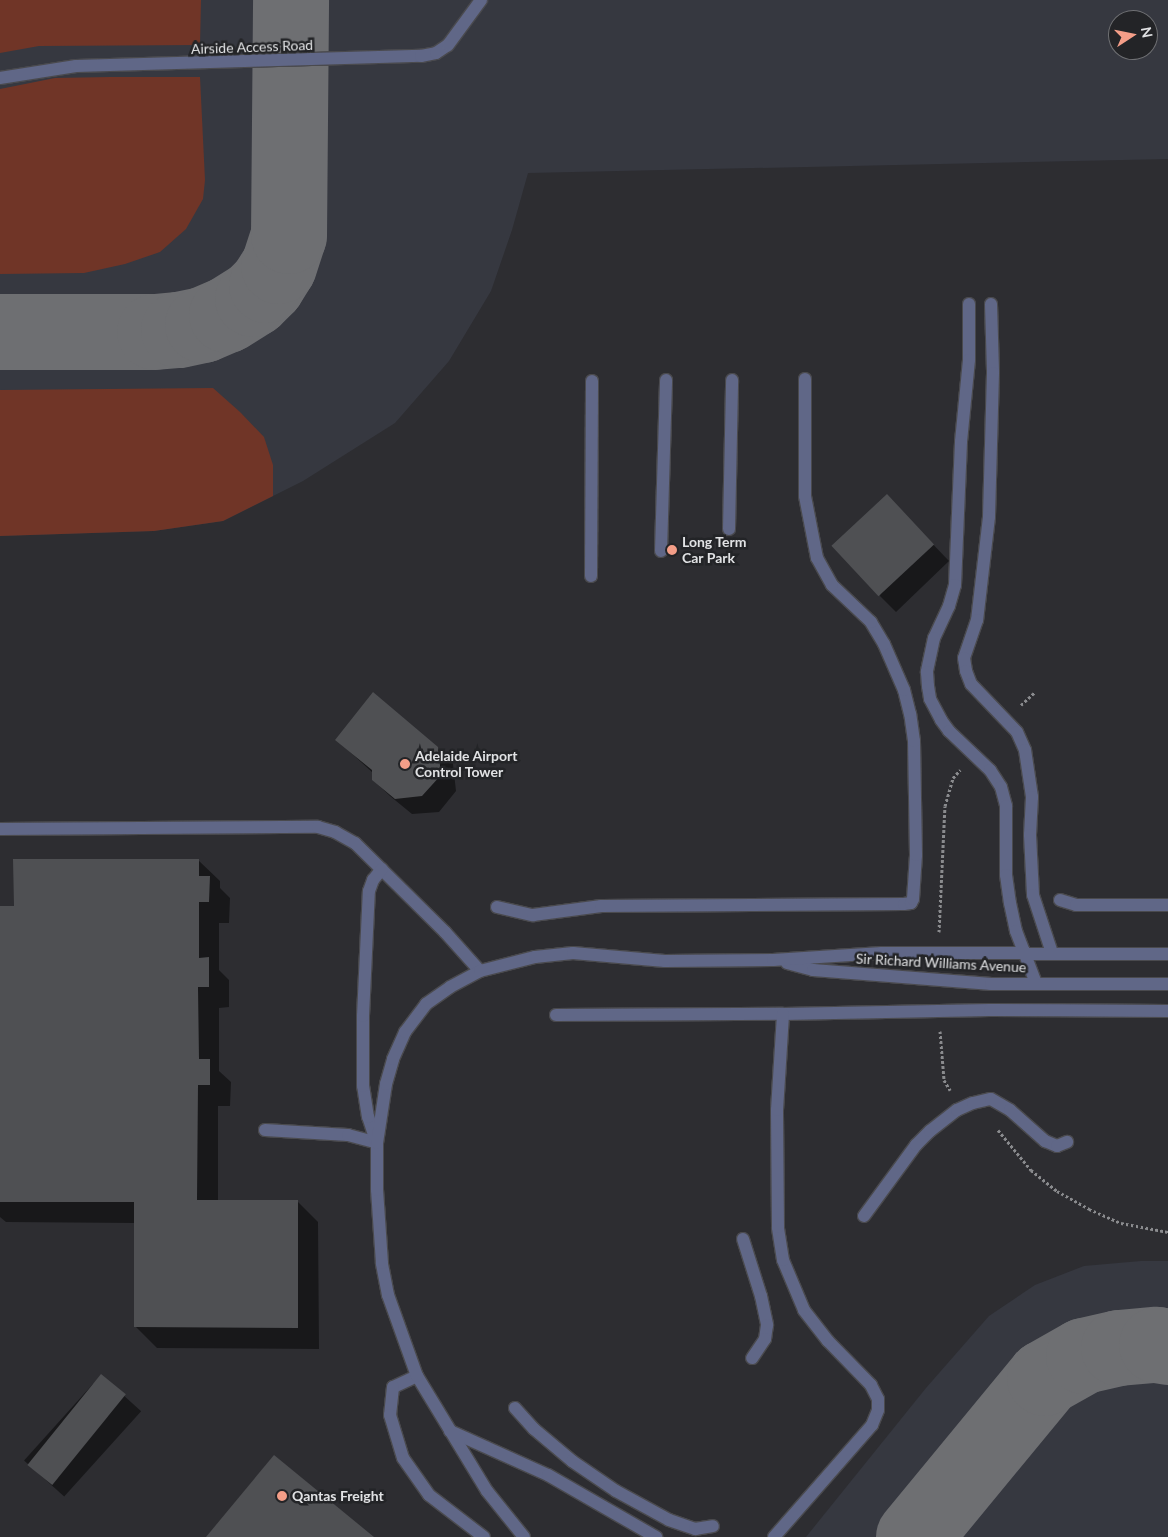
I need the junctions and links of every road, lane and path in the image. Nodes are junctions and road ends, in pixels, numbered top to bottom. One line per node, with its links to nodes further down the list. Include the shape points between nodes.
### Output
1 (481, 0): 2 (street, Airside Access Road, via 448,45 436,53 421,56 76,66)
2 (0, 78)
3 (969, 304): 17 (street, via 969,360 961,442 955,585 934,638 927,672 928,686 940,720 990,770 1001,787 1006,806 1006,875 1010,903 1016,931)
4 (991, 304): 18 (street, via 993,373 989,517 977,620 964,658 971,684 1016,732 1025,750 1032,797 1033,895)
5 (805, 378): 16 (street, via 805,496 817,558 832,585 871,622 904,690 910,714 914,740 916,855 911,904 601,906 533,915)
6 (666, 380): 10 (street)
7 (732, 380): 9 (street)
8 (592, 381): 11 (street)
9 (729, 529)
10 (661, 551)
11 (591, 576)
12 (0, 829): 13 (street, via 318,827 336,832 355,843)
13 (382, 869): 21 (street); 29 (street, via 369,891 363,1016 363,1086 368,1117)
14 (1060, 900): 15 (street, via 1076,905)
15 (1168, 905)
16 (497, 907)
17 (1026, 953): 18 (street, Sir Richard Williams Avenue); 20 (street, Sir Richard Williams Avenue, via 882,953); 22 (street)
18 (1052, 953): 19 (street, Sir Richard Williams Avenue)
19 (1168, 954)
20 (773, 960): 21 (street, Sir Richard Williams Avenue, via 664,961 573,953 535,957); 22 (street, Sir Richard Williams Avenue, via 813,970 874,976 991,984)
21 (480, 971): 29 (street, Sir Richard Williams Avenue, via 426,1004 405,1032 392,1058)
22 (1036, 983): 23 (street, Sir Richard Williams Avenue)
23 (1168, 984)
24 (1168, 1011): 25 (street)
25 (783, 1014): 26 (street); 40 (street, via 777,1110 778,1227 783,1260 804,1310 828,1341 871,1385 878,1399 878,1410 872,1425)
26 (556, 1015)
27 (265, 1130): 29 (street, via 348,1135)
28 (1067, 1142): 30 (street, via 1058,1146 1045,1141 1010,1110 991,1099 973,1103 957,1110 921,1140)
29 (377, 1143): 33 (street, Sir Richard Williams Avenue, via 382,1263 388,1295)
30 (864, 1216)
31 (743, 1239): 32 (street, via 767,1325 765,1339)
32 (752, 1358)
33 (417, 1376): 35 (street, Sir Richard Williams Avenue); 37 (street, via 393,1387 390,1415 403,1458 429,1495)
34 (515, 1408): 36 (street, via 572,1461 616,1491 669,1520 695,1528)
35 (450, 1431): 38 (street, Sir Richard Williams Avenue, via 487,1491); 39 (street, via 548,1475)
36 (713, 1526)
37 (484, 1537)
38 (524, 1537)
39 (656, 1537)
40 (774, 1537)

